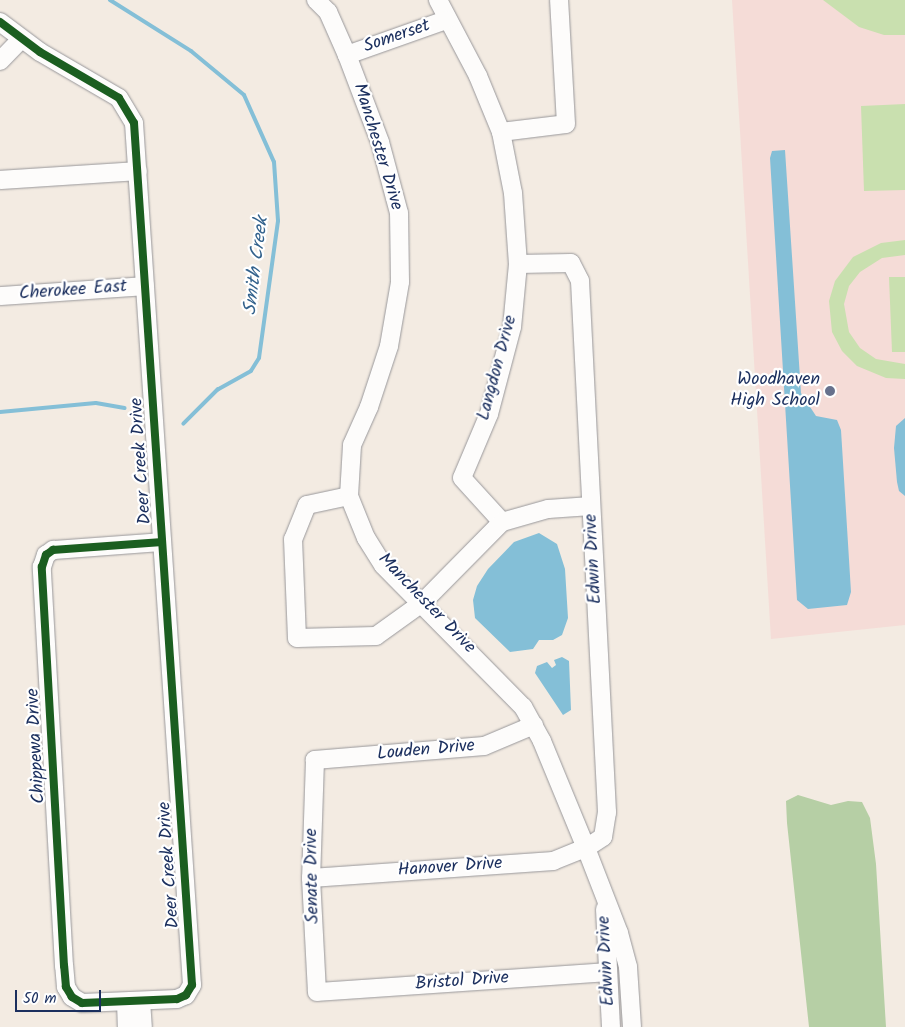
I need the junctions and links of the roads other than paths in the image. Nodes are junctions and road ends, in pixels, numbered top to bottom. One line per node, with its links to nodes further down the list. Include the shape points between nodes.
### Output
1 (316, 0): 7 (street, Manchester Drive, via 328,12)
2 (438, 0): 4 (street, Langdon Drive)
3 (559, 0): 9 (street, via 566,124)
4 (446, 20): 7 (street, Somerset); 9 (street, Langdon Drive, via 478,76)
5 (0, 22): 6 (street, Deer Creek Drive)
6 (21, 39): 8 (street); 10 (street, Deer Creek Drive, via 125,104 134,123)
7 (347, 55): 15 (street, Manchester Drive, via 380,142 399,213 400,282 389,346 352,446)
8 (0, 61)
9 (501, 132): 12 (street, Langdon Drive, via 513,193)
10 (138, 171): 11 (street); 13 (street, Deer Creek Drive)
11 (0, 180)
12 (518, 264): 16 (street, Edwin Drive, via 571,263 580,281); 17 (street, Langdon Drive, via 510,337 489,414 462,478)
13 (145, 286): 14 (street, Cherokee East); 18 (street, Deer Creek Drive)
14 (0, 296)
15 (349, 496): 19 (street, Manchester Drive, via 366,538 384,565); 19 (street, via 307,505 293,539 297,638 376,636)
16 (591, 506): 17 (street, via 548,509); 22 (street, Edwin Drive, via 607,826 603,837)
17 (502, 522): 19 (street)
18 (162, 542): 27 (street, Deer Creek Drive, via 192,985 186,995 178,999); 27 (street, Chippewa Drive, via 53,550 46,555 42,567 66,987 72,997 82,1003)
19 (422, 603): 20 (street, Manchester Drive, via 511,691)
20 (534, 725): 21 (street, Louden Drive, via 484,746); 22 (street, Manchester Drive)
21 (315, 760): 23 (street, Senate Drive)
22 (586, 848): 23 (street, Hanover Drive, via 552,862); 24 (street, Edwin Drive)
23 (311, 878): 26 (street, Senate Drive)
24 (604, 896): 25 (street, Edwin Drive); 31 (street, Edwin Drive, via 628,967)
25 (607, 972): 26 (street, Bristol Drive); 30 (street, Edwin Drive)
26 (317, 992)
27 (133, 1001): 28 (street); 29 (street)
28 (127, 1027)
29 (143, 1027)
30 (611, 1027)
31 (632, 1027)

